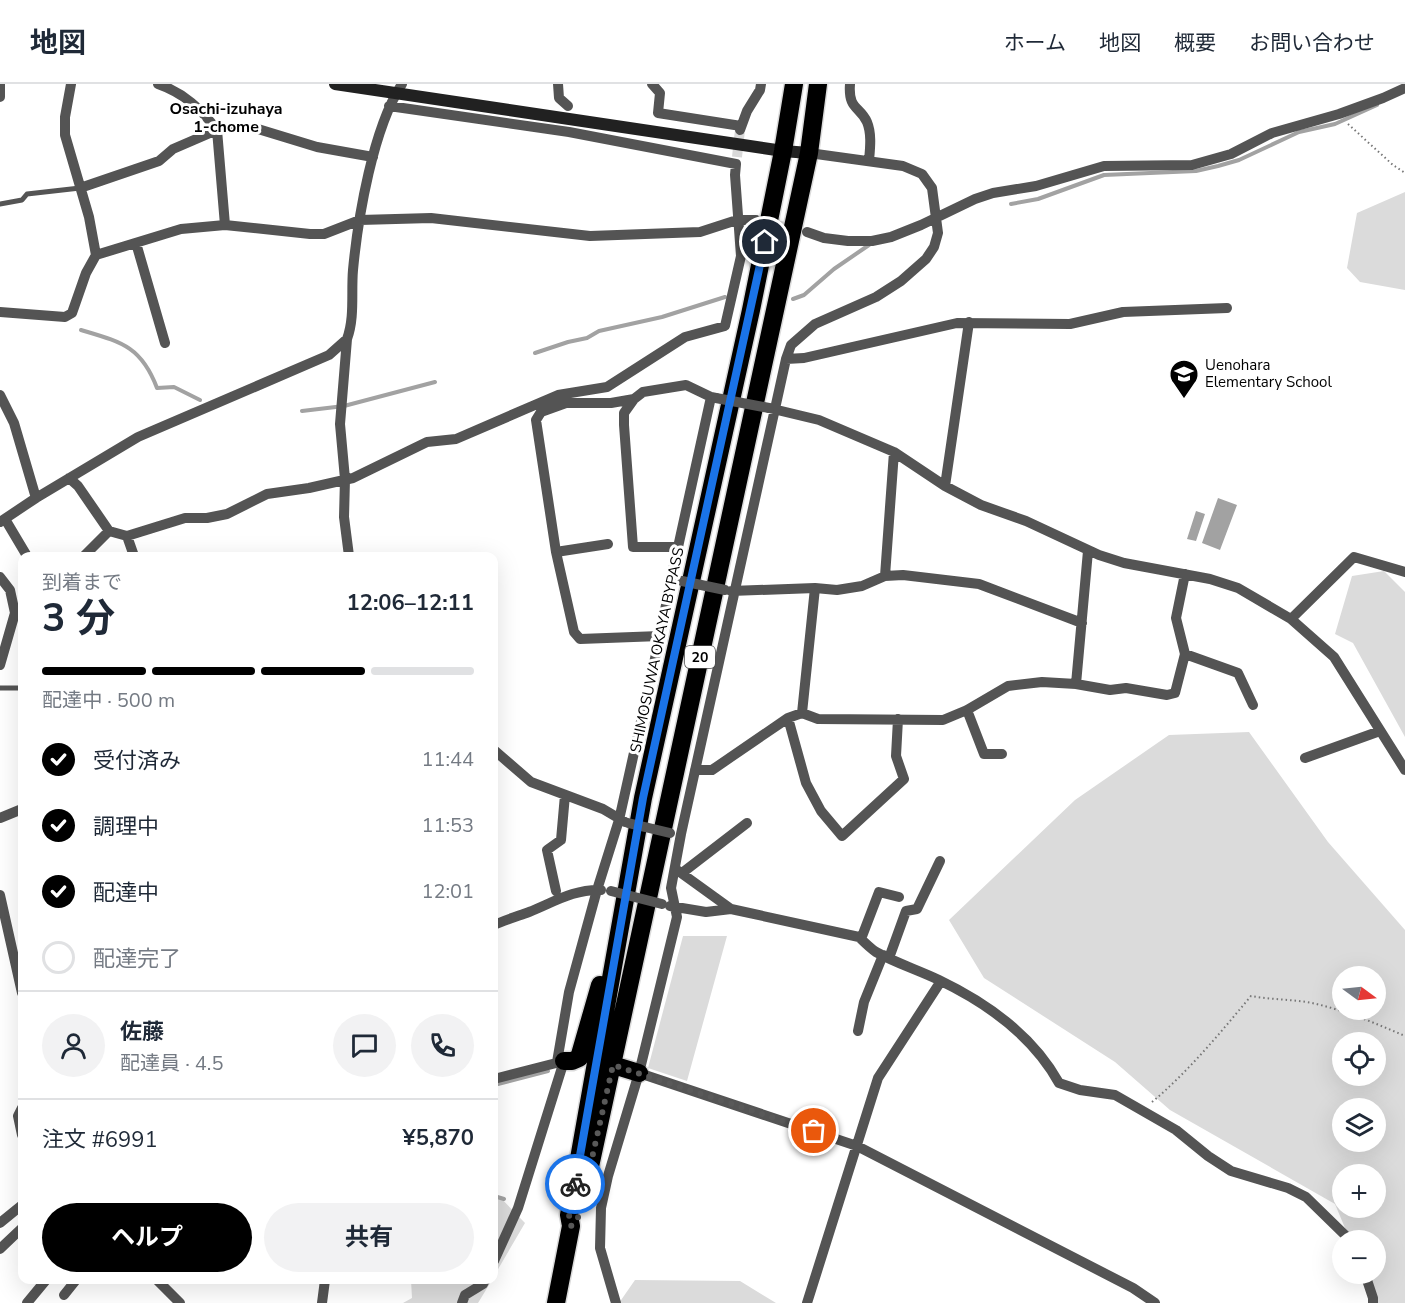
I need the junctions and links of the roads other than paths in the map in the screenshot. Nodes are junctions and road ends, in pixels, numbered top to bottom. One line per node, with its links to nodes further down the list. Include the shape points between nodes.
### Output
1 (0, 84): 13 (street)
2 (71, 84): 21 (street, via 65,135)
3 (158, 84): 16 (street, via 180,93 202,110)
4 (335, 84): 12 (street)
5 (558, 84): 15 (street, via 559,98)
6 (652, 84): 7 (street, via 660,93 658,113 740,128)
7 (761, 84)
8 (794, 84): 17 (highway, SHIMOSUWA OKAYA BYPASS / 20)
9 (819, 84): 18 (highway, SHIMOSUWA OKAYA BYPASS / 20)
10 (850, 84): 20 (street, via 852,105 867,122)
11 (1405, 88): 23 (street, via 1192,165 1104,166 1036,186 993,193)
12 (399, 89): 14 (street); 17 (street)
13 (0, 97)
14 (389, 106): 19 (street); 25 (street, via 569,130 736,160)
15 (568, 106)
16 (217, 130): 19 (street, via 258,129 317,147); 21 (street, via 173,148 159,161); 27 (street)
17 (783, 152): 18 (street); 103 (highway, SHIMOSUWA OKAYA BYPASS / 20, via 643,798)
18 (809, 153): 20 (street); 108 (highway, SHIMOSUWA OKAYA BYPASS / 20)
19 (373, 157): 24 (street)
20 (869, 161): 23 (street, via 903,166 922,174 932,188)
21 (80, 188): 22 (lane, via 27,194 21,200); 30 (street)
22 (0, 204)
23 (937, 216): 28 (street, via 891,237 872,241 824,238); 36 (street, via 938,232 926,259 876,297 815,324 791,345)
24 (360, 220): 25 (street, via 431,218 590,236 700,232); 27 (street, via 324,234); 34 (street)
25 (737, 220): 26 (street); 39 (street, via 741,256 725,326 685,337 607,387)
26 (756, 220)
27 (225, 225): 29 (street, via 181,229)
28 (807, 232)
29 (136, 243): 30 (street); 35 (street)
30 (96, 255): 32 (street, via 72,313 65,316)
31 (1227, 308): 33 (street, via 1124,312 1070,324)
32 (0, 312)
33 (969, 322): 36 (street); 45 (street)
34 (347, 339): 43 (street, via 329,355 138,437); 44 (street, via 340,424)
35 (165, 343)
36 (786, 359): 41 (street)
37 (0, 395): 46 (street, via 14,423)
38 (713, 398): 40 (street, via 686,385 643,392); 41 (street, bridge); 51 (street)
39 (562, 399): 40 (street, via 611,403); 44 (street, via 456,439 427,442); 57 (street, via 541,412 536,420)
40 (634, 399): 51 (street, via 624,413 633,547)
41 (772, 408): 42 (street, via 819,420); 64 (street)
42 (894, 452): 45 (street); 60 (street)
43 (69, 478): 46 (street); 48 (street)
44 (345, 479): 49 (street, via 267,494 227,514 185,518); 56 (street)
45 (945, 486): 52 (street)
46 (36, 498): 47 (street)
47 (2, 520): 53 (street)
48 (109, 531): 49 (street); 54 (street)
49 (127, 536): 55 (street)
50 (608, 544): 57 (street)
51 (678, 547): 62 (street)
52 (1088, 550): 59 (street, via 1124,563); 68 (street)
53 (24, 552)
54 (88, 552)
55 (133, 552)
56 (348, 552)
57 (556, 552): 69 (street, via 574,632 580,639)
58 (1405, 572): 67 (street, via 1354,556)
59 (1185, 574): 67 (street, via 1238,588); 70 (street, via 1176,618)
60 (885, 576): 63 (street, via 862,586); 68 (street, via 979,584)
61 (0, 577): 65 (street)
62 (670, 579): 64 (street, bridge); 69 (street)
63 (815, 588): 64 (street); 77 (street)
64 (730, 591): 84 (street)
65 (18, 609)
66 (18, 614): 71 (street)
67 (1291, 619): 80 (street, via 1334,657)
68 (1082, 623): 72 (street)
69 (660, 636): 89 (street)
70 (1185, 654): 72 (street, via 1174,693 1167,695); 75 (street, via 1238,673)
71 (0, 665)
72 (1076, 684): 76 (street, via 1008,686)
73 (0, 688): 74 (lane)
74 (18, 688)
75 (1253, 705)
76 (967, 711): 79 (street, via 943,720); 82 (street, via 984,754)
77 (802, 713): 78 (street); 79 (street, via 818,718)
78 (788, 718): 79 (street, via 806,783 821,811 842,836 904,779 896,756); 84 (street, via 712,770)
79 (898, 719)
80 (1380, 731): 83 (street); 85 (street)
81 (498, 753): 86 (street, via 531,782)
82 (1002, 754)
83 (1305, 758)
84 (695, 770): 91 (street)
85 (1405, 770)
86 (565, 795): 89 (street, via 603,809); 95 (street, via 561,840 547,850)
87 (18, 811): 88 (street)
88 (0, 818)
89 (623, 822): 91 (street, bridge); 94 (street)
90 (747, 823): 93 (street)
91 (675, 834): 93 (street)
92 (940, 861): 102 (street, via 917,909 906,911)
93 (678, 871): 98 (street, via 671,888); 99 (street)
94 (597, 890): 98 (street, bridge); 100 (street, via 581,887); 107 (street, via 569,992)
95 (556, 891)
96 (0, 896): 104 (street)
97 (900, 897): 101 (street, via 879,892)
98 (675, 907): 99 (street, via 706,912); 109 (street, via 677,917)
99 (731, 909): 101 (street)
100 (498, 923)
101 (861, 939): 102 (street)
102 (886, 956): 105 (street); 106 (street, via 864,1002)
103 (611, 970): 107 (highway, via 598,988 579,1058); 114 (highway, SHIMOSUWA OKAYA BYPASS / 20, via 569,1215)
104 (18, 975)
105 (941, 981): 111 (street, via 878,1078); 115 (street, via 979,1001 1016,1028 1048,1064 1059,1083 1115,1095 1176,1130 1231,1171 1306,1197)
106 (858, 1031)
107 (561, 1062): 110 (street); 118 (street, via 518,1208)
108 (613, 1065): 109 (highway); 114 (highway, SHIMOSUWA OKAYA BYPASS / 20, via 579,1216)
109 (639, 1073): 111 (street); 131 (street, via 601,1208 600,1248)
110 (498, 1078)
111 (857, 1146): 132 (street); 133 (street, via 1133,1288)
112 (18, 1208): 113 (street)
113 (0, 1223)
114 (571, 1226): 130 (highway, SHIMOSUWA OKAYA BYPASS / 20)
115 (1340, 1230)
116 (18, 1232): 117 (street)
117 (0, 1249)
118 (498, 1252)
119 (43, 1284): 126 (street)
120 (73, 1284): 125 (street)
121 (161, 1284): 127 (street)
122 (324, 1284): 128 (street)
123 (483, 1284): 129 (street, via 465,1295)
124 (1368, 1284): 134 (street)
125 (64, 1295)
126 (27, 1303)
127 (180, 1303)
128 (322, 1303)
129 (462, 1303)
130 (556, 1303)
131 (616, 1303)
132 (807, 1303)
133 (1155, 1303)
134 (1373, 1303)

